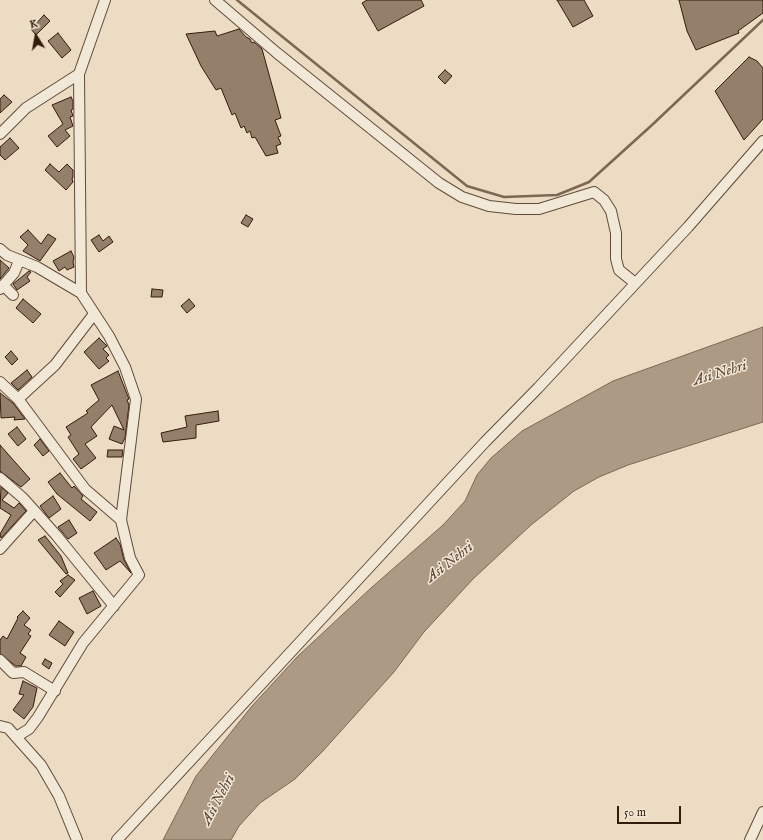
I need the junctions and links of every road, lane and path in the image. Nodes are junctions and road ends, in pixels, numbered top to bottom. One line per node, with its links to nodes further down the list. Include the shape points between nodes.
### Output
1 (105, 0): 3 (street)
2 (215, 0): 8 (street, via 439,183 462,197 489,206 539,210 594,192 604,200 611,211 619,270)
3 (79, 74): 4 (street, via 26,108); 10 (street)
4 (0, 134)
5 (763, 140): 8 (street, via 688,227)
6 (0, 249): 7 (street)
7 (19, 261): 9 (street, via 14,273); 10 (street, via 37,267)
8 (635, 283): 26 (street)
9 (2, 287): 11 (street)
10 (81, 293): 12 (street)
11 (12, 295)
12 (94, 314): 14 (street, via 55,365); 17 (street, via 125,367 136,399)
13 (0, 382): 14 (street)
14 (18, 399): 17 (street, via 85,489)
15 (0, 478): 16 (street)
16 (34, 511): 18 (street); 19 (street)
17 (121, 520): 19 (street, via 130,558 139,575)
18 (0, 549)
19 (114, 606): 21 (street, via 80,648)
20 (0, 660): 21 (street, via 13,673 24,672)
21 (55, 691): 23 (street, via 29,729)
22 (0, 726): 23 (street, via 8,728)
23 (16, 737): 25 (street, via 41,765 59,796)
24 (763, 812): 27 (street)
25 (77, 840)
26 (117, 840)
27 (750, 840)

